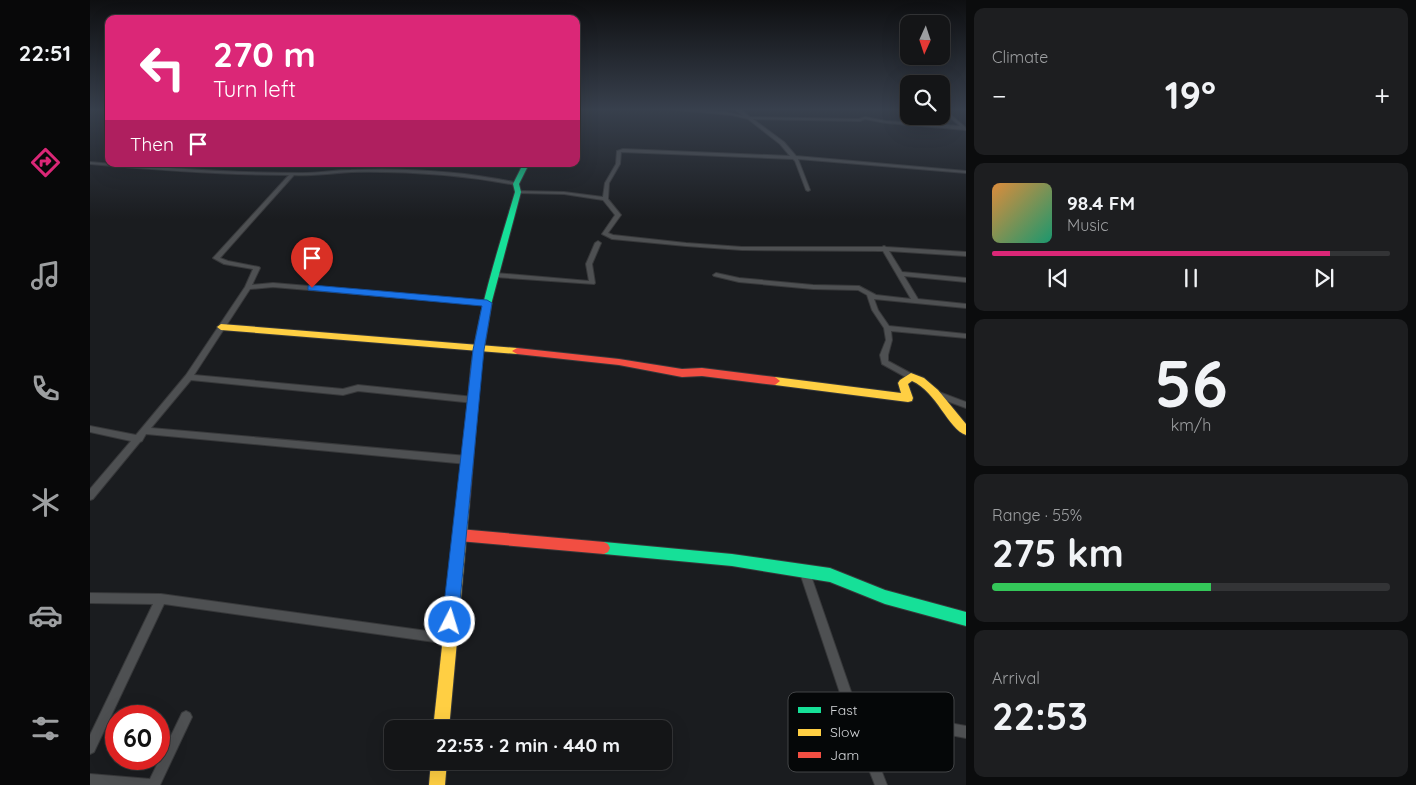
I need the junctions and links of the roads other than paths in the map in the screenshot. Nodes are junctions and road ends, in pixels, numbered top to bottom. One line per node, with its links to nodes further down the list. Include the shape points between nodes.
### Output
1 (784, 146): 2 (street)
2 (795, 158): 7 (street); 10 (street); 11 (street, via 623,150 619,151 618,164 607,184)
3 (90, 163): 4 (street)
4 (105, 164)
5 (138, 167): 8 (street)
6 (525, 167): 9 (street)
7 (966, 172)
8 (293, 174): 9 (street, via 362,170 480,176); 19 (street, via 216,258 257,268)
9 (517, 188): 11 (street); 16 (street)
10 (808, 190)
11 (605, 200): 13 (street, via 618,215 605,234 612,237 737,248)
12 (598, 243): 16 (street, via 589,264 592,283)
13 (884, 248): 14 (street); 15 (street)
14 (966, 254)
15 (900, 274): 18 (street); 21 (street)
16 (495, 275): 22 (street)
17 (716, 275): 20 (street, via 813,287 860,288)
18 (966, 280)
19 (248, 287): 22 (street, via 273,285); 24 (street)
20 (870, 295): 21 (street); 25 (street)
21 (916, 301): 23 (street)
22 (487, 303): 27 (street)
23 (966, 306)
24 (221, 327): 27 (street); 28 (street)
25 (887, 328): 26 (street); 29 (street, via 885,362)
26 (966, 336)
27 (478, 350): 29 (street, via 529,351 682,373 702,372 908,398 904,383); 31 (street)
28 (189, 377): 31 (street, via 343,392 358,388); 34 (street)
29 (911, 377): 30 (street, via 921,379)
30 (939, 395): 32 (street); 35 (street, via 950,414)
31 (474, 400): 37 (street)
32 (966, 405)
33 (90, 429): 36 (street)
34 (145, 431): 36 (street); 37 (street)
35 (966, 431)
36 (139, 439): 38 (street)
37 (467, 460): 39 (street)
38 (92, 490)
39 (459, 534): 40 (street); 44 (street)
40 (804, 570): 43 (street, via 830,575 885,597); 45 (street)
41 (90, 598): 42 (street)
42 (161, 599): 44 (street); 48 (street)
43 (966, 618)
44 (449, 639): 47 (street)
45 (846, 692)
46 (186, 717): 52 (street)
47 (442, 720)
48 (90, 748)
49 (438, 770): 53 (street)
50 (876, 772): 54 (street)
51 (90, 780): 52 (street)
52 (152, 785)
53 (437, 785)
54 (881, 785)

